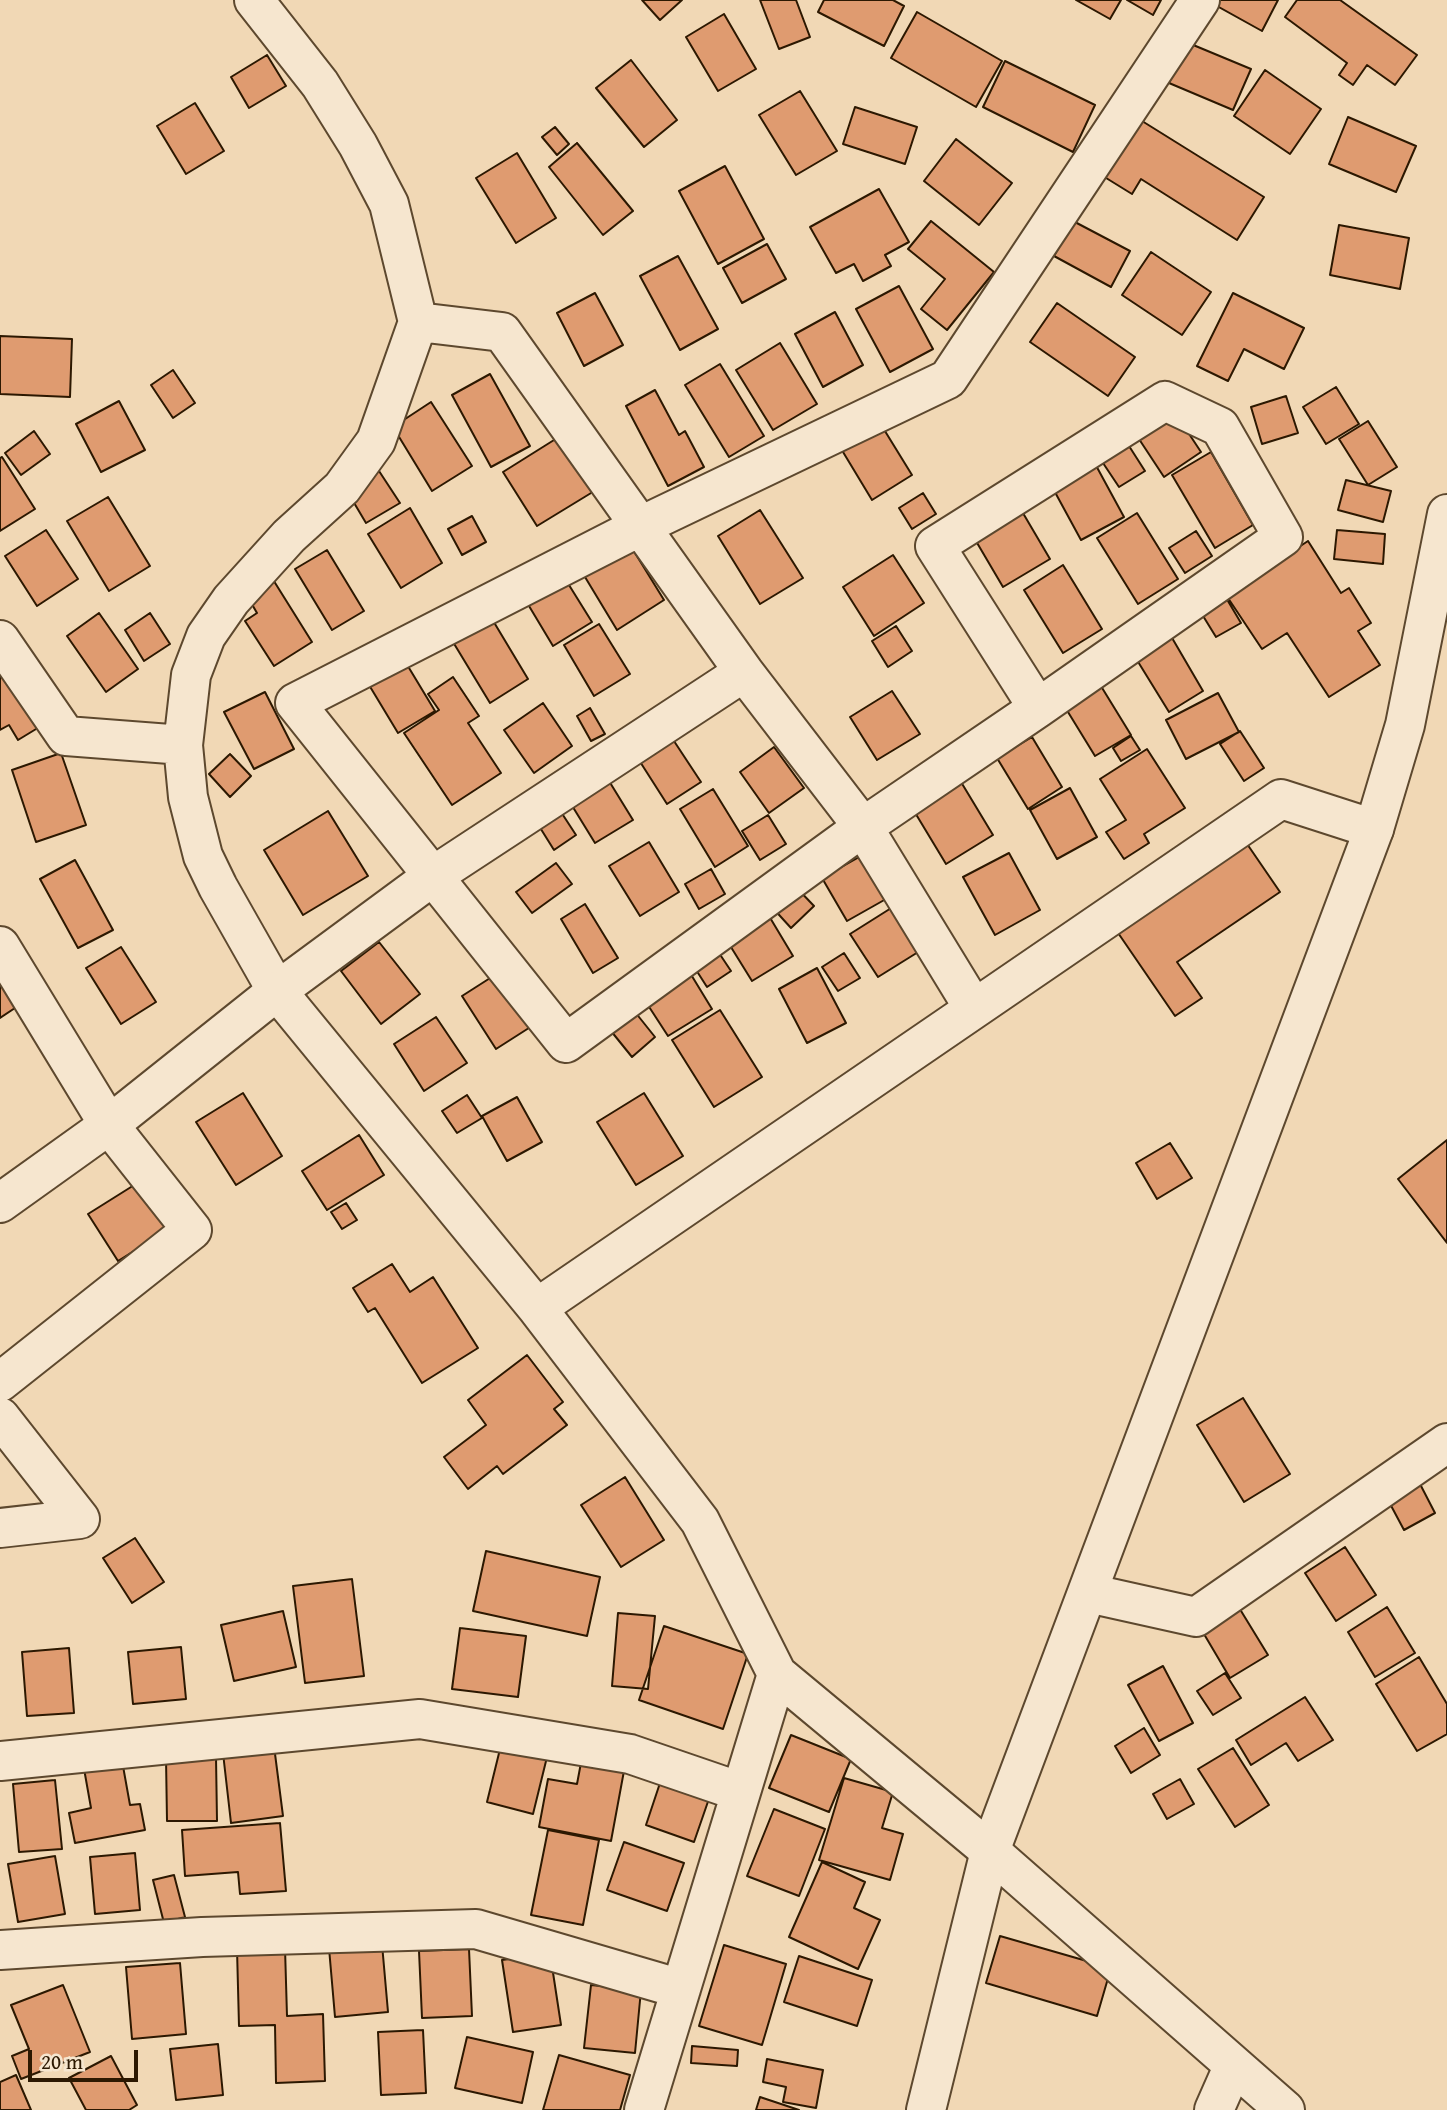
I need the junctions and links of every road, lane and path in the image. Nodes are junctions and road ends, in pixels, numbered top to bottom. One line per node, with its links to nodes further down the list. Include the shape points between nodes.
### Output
1 (254, 0): 3 (street, via 320,84 358,145 388,204)
2 (1200, 0): 5 (street, via 948,379)
3 (418, 322): 5 (street, via 502,332); 9 (street, via 376,441 342,488 289,536 231,600 206,636 191,675)
4 (1447, 514): 11 (street, via 1405,725)
5 (643, 525): 7 (street); 12 (street, via 295,702)
6 (0, 640): 9 (street, via 66,736)
7 (744, 672): 10 (street); 12 (street)
8 (1038, 708): 8 (street, via 1283,537 1220,427 1165,401 934,546); 10 (street)
9 (183, 745): 14 (street, via 188,797 203,856)
10 (863, 827): 12 (street, via 566,1043); 15 (street)
11 (1374, 829): 15 (street, via 1281,799); 23 (street)
12 (433, 876): 14 (street)
13 (0, 946): 16 (street)
14 (277, 991): 16 (street); 18 (street)
15 (973, 1007): 18 (street)
16 (108, 1125): 17 (street); 19 (street, via 192,1230)
17 (0, 1203)
18 (537, 1308): 24 (street, via 700,1521)
19 (0, 1382)
20 (0, 1417): 22 (street, via 80,1519)
21 (1447, 1443): 23 (street, via 1196,1617)
22 (0, 1528)
23 (1088, 1593): 27 (street)
24 (777, 1674): 26 (street); 27 (street)
25 (0, 1761): 26 (street, via 420,1719 630,1754)
26 (741, 1792): 29 (street)
27 (990, 1851): 30 (street); 32 (street)
28 (0, 1950): 29 (street, via 202,1937 476,1929)
29 (681, 1989): 31 (street)
30 (1233, 2067): 33 (street); 34 (street)
31 (644, 2110)
32 (926, 2110)
33 (1214, 2110)
34 (1285, 2110)

